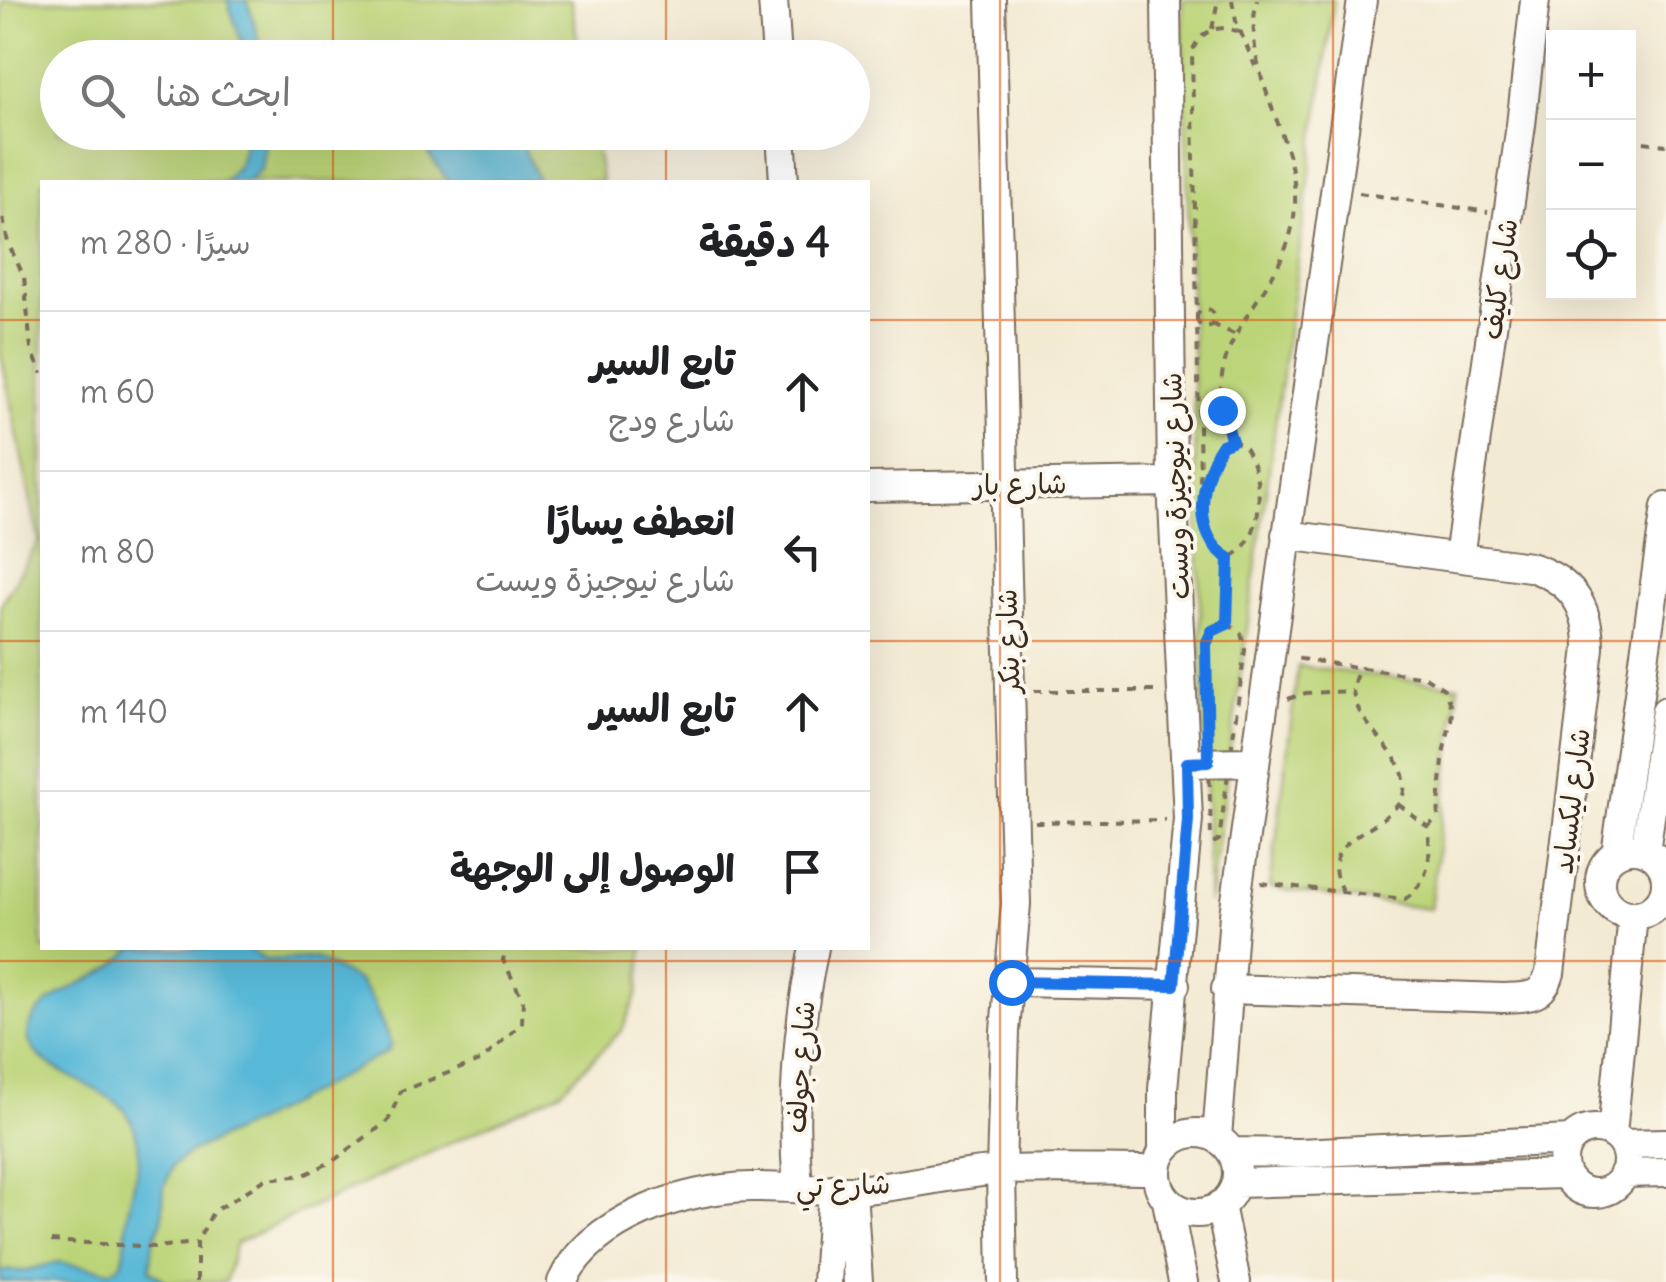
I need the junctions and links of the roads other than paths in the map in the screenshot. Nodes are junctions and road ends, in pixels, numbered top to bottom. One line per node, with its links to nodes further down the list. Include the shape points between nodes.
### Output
1 (773, 0): 6 (street)
2 (992, 0): 10 (street, شارع بنكر)
3 (1166, 0): 9 (street, شارع نيوجيزة ويست)
4 (1362, 0): 13 (street, شارع نيوجيزة ويست)
5 (1535, 0): 14 (street, شارع كليف)
6 (776, 40)
7 (782, 150): 8 (street)
8 (784, 180)
9 (1172, 482): 10 (street, شارع بار); 16 (street, شارع نيوجيزة ويست, via 1184,692)
10 (1004, 484): 11 (street, شارع بار); 22 (street, شارع بنكر, via 1015,822)
11 (870, 486)
12 (1666, 508): 18 (street)
13 (1286, 535): 14 (street, شارع ليكسايد); 16 (street, شارع نيوجيزة ويست, via 1262,708)
14 (1459, 557): 24 (street, شارع ليكسايد, via 1552,574 1583,605 1589,626 1547,986 1535,996 1504,998)
15 (1666, 711): 17 (street)
16 (1220, 762): 23 (street, شارع نيوجيزة ويست, via 1188,820); 24 (street, شارع نيوجيزة ويست, via 1238,881)
17 (1645, 851): 18 (street); 19 (street, via 1666,878)
18 (1616, 854): 20 (street, via 1599,882 1604,899)
19 (1665, 893): 20 (street, via 1652,909)
20 (1625, 913): 25 (street)
21 (814, 950): 34 (street, شارع جولف, via 794,1068)
22 (1011, 982): 23 (street); 30 (street, شارع بنكر)
23 (1174, 985): 28 (street, شارع نيوجيزة ويست)
24 (1226, 989): 27 (street, شارع نيوجيزة ويست)
25 (1600, 1137): 26 (street); 29 (street); 32 (street, via 1628,1158); 33 (street, via 1563,1157)
26 (1666, 1143)
27 (1224, 1145): 28 (street, via 1206,1133 1182,1135); 29 (street); 36 (street, via 1237,1167)
28 (1160, 1160): 30 (street, شارع تي); 37 (street, via 1160,1192)
29 (1299, 1167): 33 (street); 36 (street)
30 (1001, 1170): 35 (street, شارع تي); 41 (street, شارع بنكر)
31 (1666, 1172): 32 (street)
32 (1624, 1173): 33 (street, via 1602,1193 1577,1188)
33 (1564, 1174)
34 (798, 1188): 35 (street, شارع تي); 38 (street, شارع تي, via 705,1193 632,1216 596,1235)
35 (842, 1190): 39 (street); 40 (street)
36 (1228, 1194): 37 (street, via 1199,1213); 43 (street)
37 (1168, 1201): 42 (street)
38 (562, 1282)
39 (827, 1282)
40 (858, 1282)
41 (1003, 1282)
42 (1183, 1282)
43 (1236, 1282)

